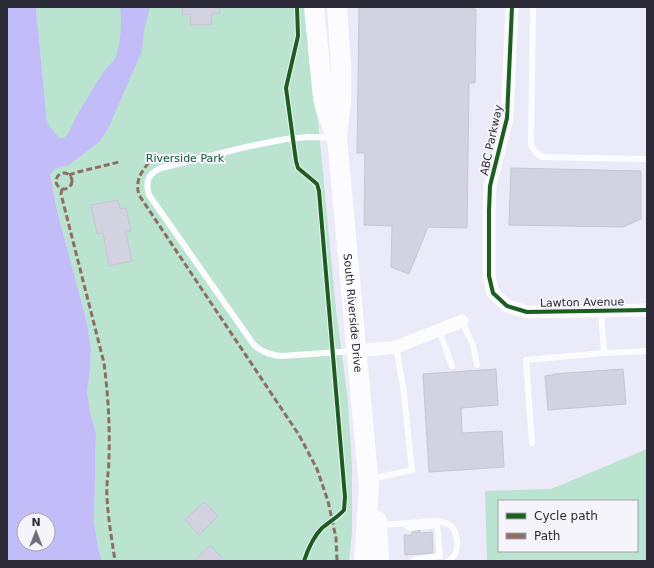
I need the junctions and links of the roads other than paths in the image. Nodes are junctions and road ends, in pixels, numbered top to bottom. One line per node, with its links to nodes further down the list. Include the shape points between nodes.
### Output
1 (314, 7): 5 (main road, South Riverside Drive, via 323,98)
2 (337, 7): 5 (main road, South Riverside Drive, via 341,101)
3 (512, 7): 7 (street, ABC Parkway, via 507,118 490,186 488,276 493,293 507,306)
4 (533, 7): 6 (lane, via 531,145 535,152 542,156)
5 (337, 138): 13 (main road, South Riverside Drive); 13 (lane, via 286,139 161,168 150,176 147,188 153,201 260,350 281,356)
6 (647, 159)
7 (518, 310): 9 (street, Lawton Avenue)
8 (647, 310): 9 (street, Lawton Avenue)
9 (601, 311): 15 (lane)
10 (462, 321): 11 (street); 16 (lane, via 472,344)
11 (439, 330): 12 (street); 17 (lane)
12 (396, 347): 13 (street); 19 (lane, via 412,470)
13 (356, 351): 19 (main road, South Riverside Drive)
14 (647, 351): 15 (lane)
15 (604, 352): 18 (lane, via 526,360)
16 (477, 365)
17 (452, 366)
18 (532, 443)
19 (369, 483): 21 (main road, South Riverside Drive); 22 (main road, South Riverside Drive)
20 (403, 523): 21 (lane); 24 (lane, via 410,528 437,526 440,556); 25 (lane, via 438,521 452,527 457,538 456,548 453,557)
21 (378, 525): 23 (main road, South Riverside Drive)
22 (364, 561)
23 (379, 561)
24 (413, 561)
25 (448, 561)

